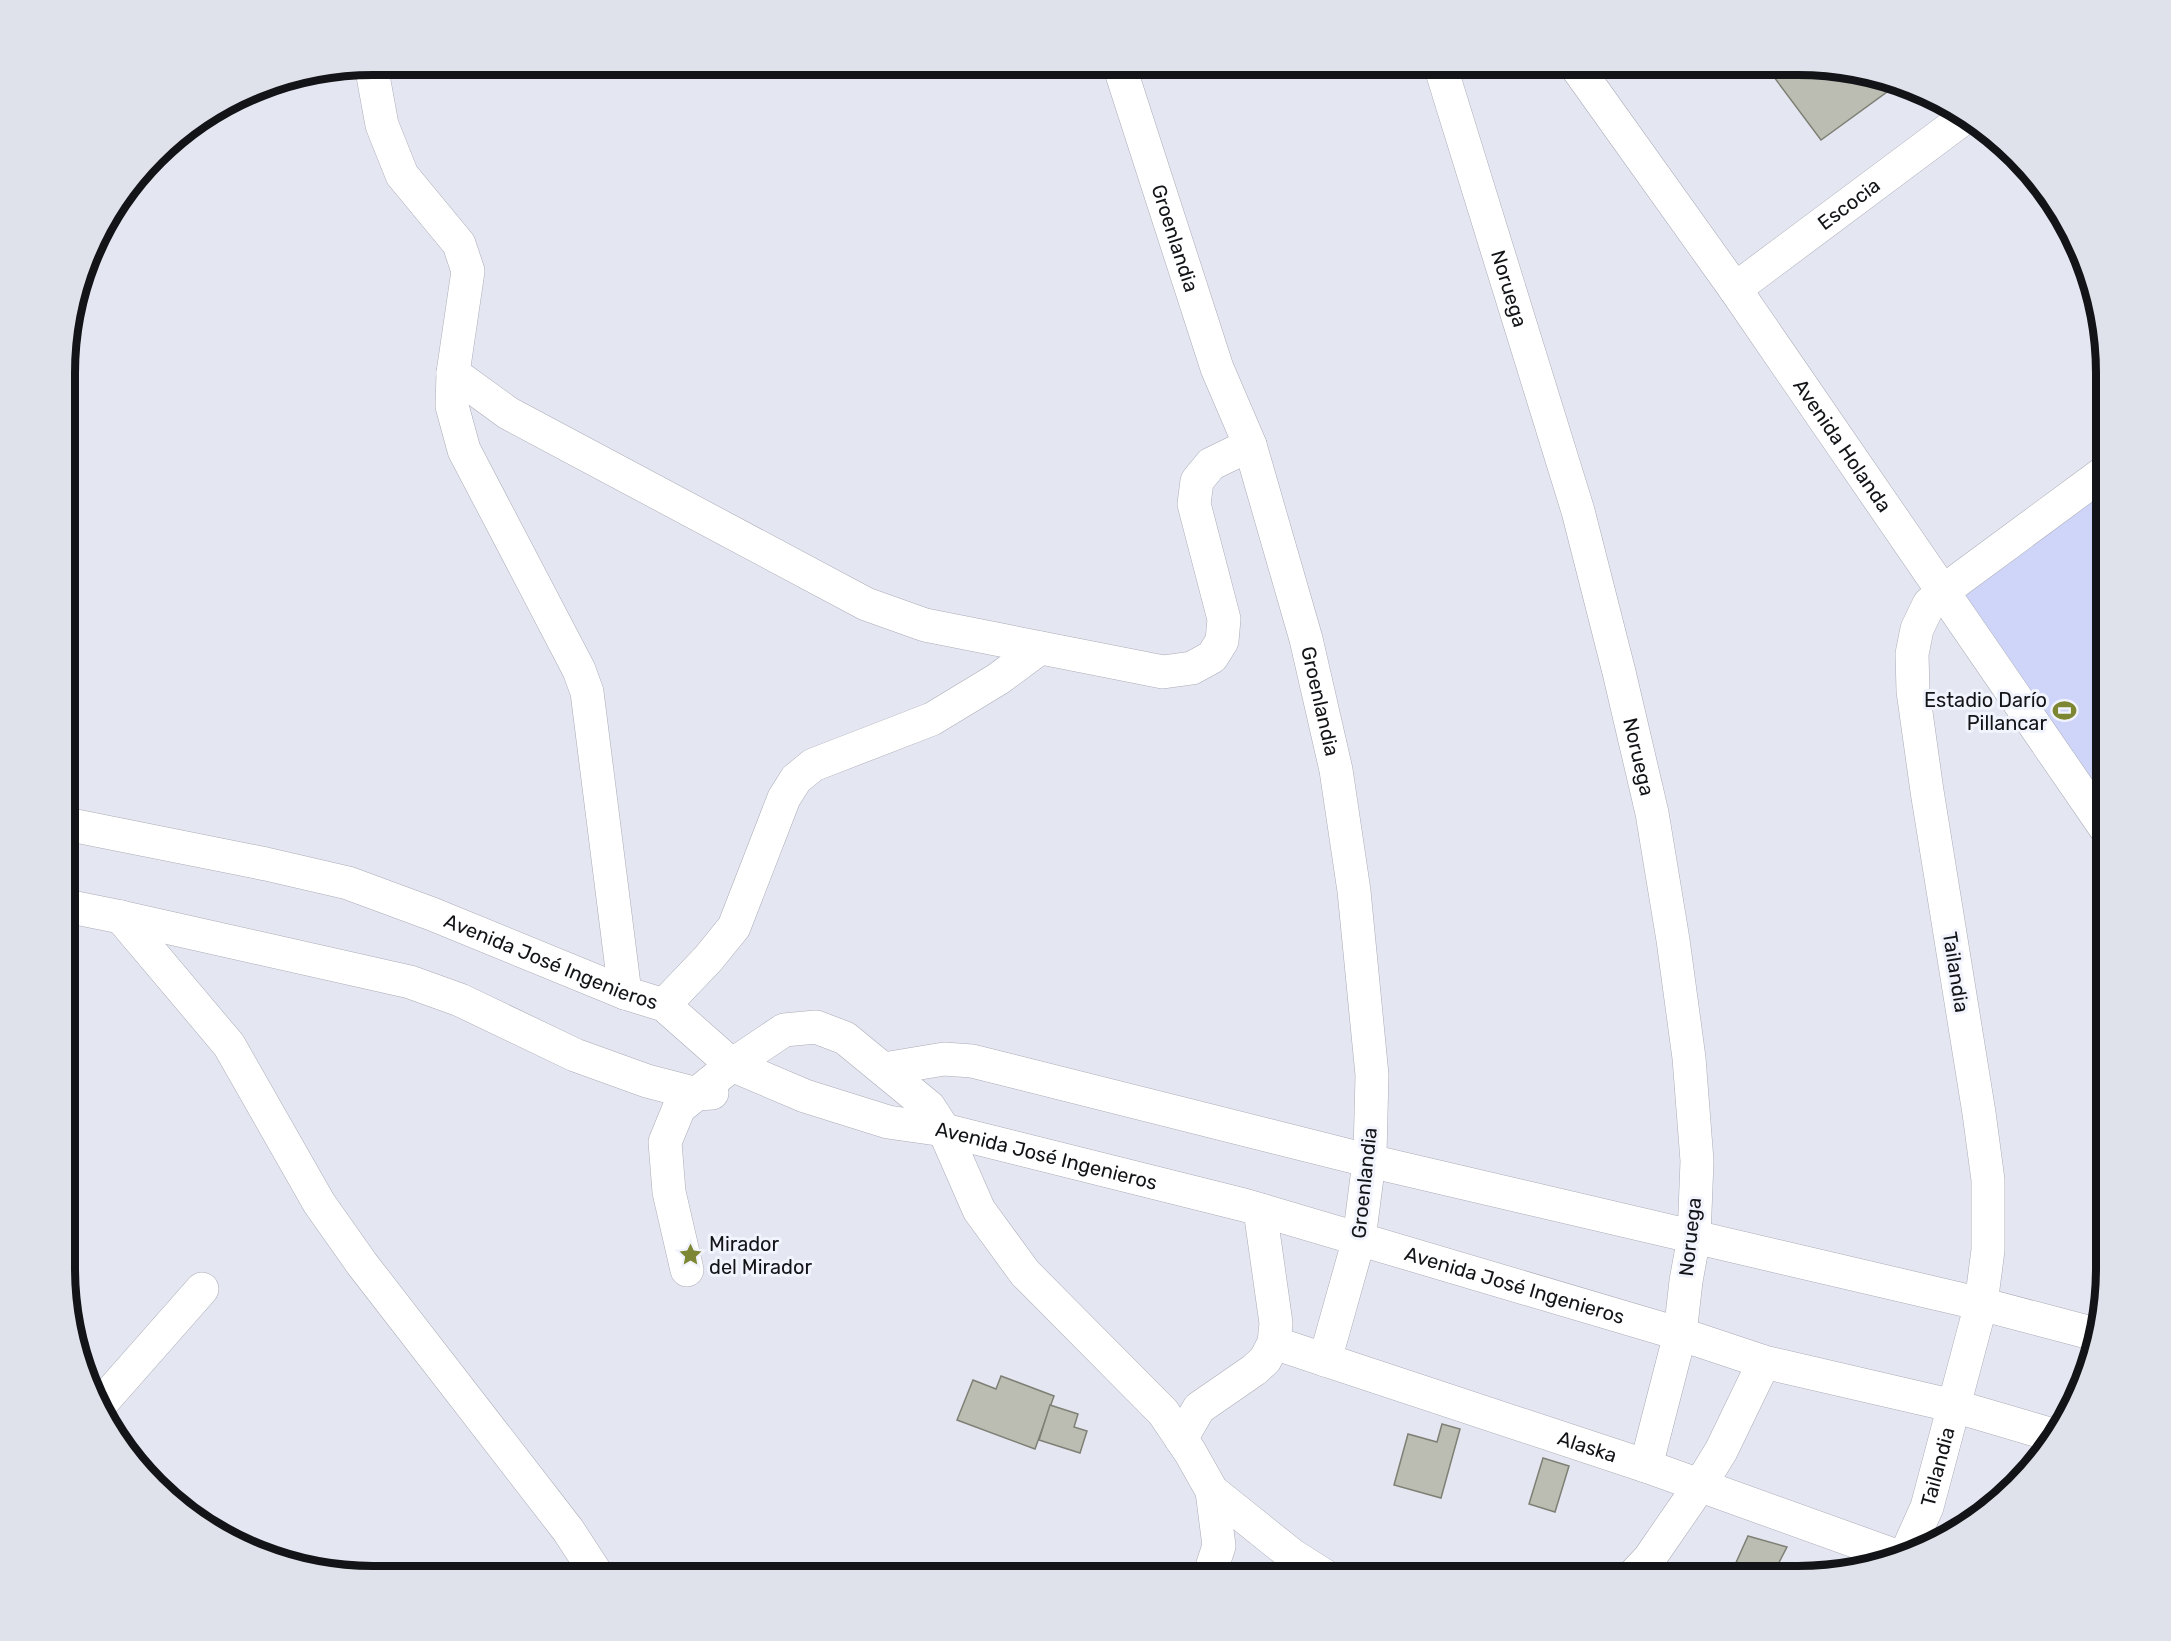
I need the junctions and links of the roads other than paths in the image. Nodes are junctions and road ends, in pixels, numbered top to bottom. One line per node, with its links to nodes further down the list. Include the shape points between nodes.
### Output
1 (373, 75): 7 (street, via 382,125 402,175 459,244 468,271)
2 (1122, 75): 8 (street, Groenlandia, via 1217,368)
3 (1443, 75): 25 (street, Noruega, via 1578,511 1652,813 1689,1058 1697,1161)
4 (1582, 75): 6 (street, Avenida Holanda)
5 (1958, 122): 6 (street, Escocia)
6 (1735, 289): 10 (street, Avenida Holanda)
7 (453, 373): 11 (street, via 508,413 866,604 925,625); 16 (street, via 452,406 464,450 587,692)
8 (1250, 445): 11 (street, via 1211,464 1197,481 1194,504 1224,619 1222,641 1212,657 1192,668 1163,672); 23 (street, Groenlandia, via 1306,639 1336,770 1354,891 1372,1075)
9 (2096, 478): 10 (street, Tailandia)
10 (1942, 592): 12 (street, Avenida Holanda); 29 (street, Tailandia, via 1929,604 1917,629 1912,654 1913,691 1988,1180 1988,1250)
11 (1040, 648): 17 (street, via 932,719 813,765 796,779 784,798 734,927)
12 (2096, 815)
13 (75, 826): 16 (street, Avenida José Ingenieros, via 348,883)
14 (75, 908): 15 (street)
15 (121, 916): 21 (street, via 410,982 460,1000 575,1055); 44 (street, via 229,1045 318,1203)
16 (625, 993): 17 (street, Avenida José Ingenieros)
17 (664, 1005): 18 (street, Avenida José Ingenieros)
18 (732, 1065): 19 (street, via 784,1030 816,1026 845,1038); 20 (street, Avenida José Ingenieros); 21 (street)
19 (884, 1070): 22 (street, via 929,1107); 23 (street, via 944,1059 972,1061)
20 (789, 1089): 21 (street); 22 (street, Avenida José Ingenieros, via 888,1122)
21 (696, 1094): 27 (street, via 679,1108 665,1142 669,1192)
22 (944, 1130): 24 (street, Avenida José Ingenieros); 38 (street, via 979,1210 1025,1273 1163,1412)
23 (1370, 1161): 25 (street); 26 (street, Groenlandia)
24 (1260, 1210): 26 (street, Avenida José Ingenieros); 32 (street, via 1276,1323)
25 (1694, 1237): 29 (street); 31 (street, Noruega)
26 (1359, 1239): 31 (street, Avenida José Ingenieros); 33 (street, Groenlandia)
27 (687, 1270)
28 (202, 1289): 35 (street)
29 (1981, 1304): 30 (street); 36 (street, Tailandia)
30 (2089, 1332)
31 (1680, 1334): 34 (street, Avenida José Ingenieros); 39 (street, Noruega)
32 (1274, 1343): 33 (street, Alaska); 38 (street, via 1254,1370 1199,1408)
33 (1325, 1360): 39 (street, Alaska)
34 (1764, 1362): 36 (street, Avenida José Ingenieros); 40 (street)
35 (105, 1399)
36 (1954, 1406): 37 (street, Avenida José Ingenieros); 42 (street, Tailandia, via 1927,1507)
37 (2046, 1433)
38 (1181, 1439): 41 (street)
39 (1646, 1466): 40 (street, Alaska)
40 (1700, 1485): 43 (street, Alaska); 47 (street)
41 (1212, 1491): 45 (street, via 1219,1546); 46 (street)
42 (1911, 1544)
43 (1886, 1552)
44 (591, 1566)
45 (1212, 1566)
46 (1285, 1566)
47 (1643, 1566)

